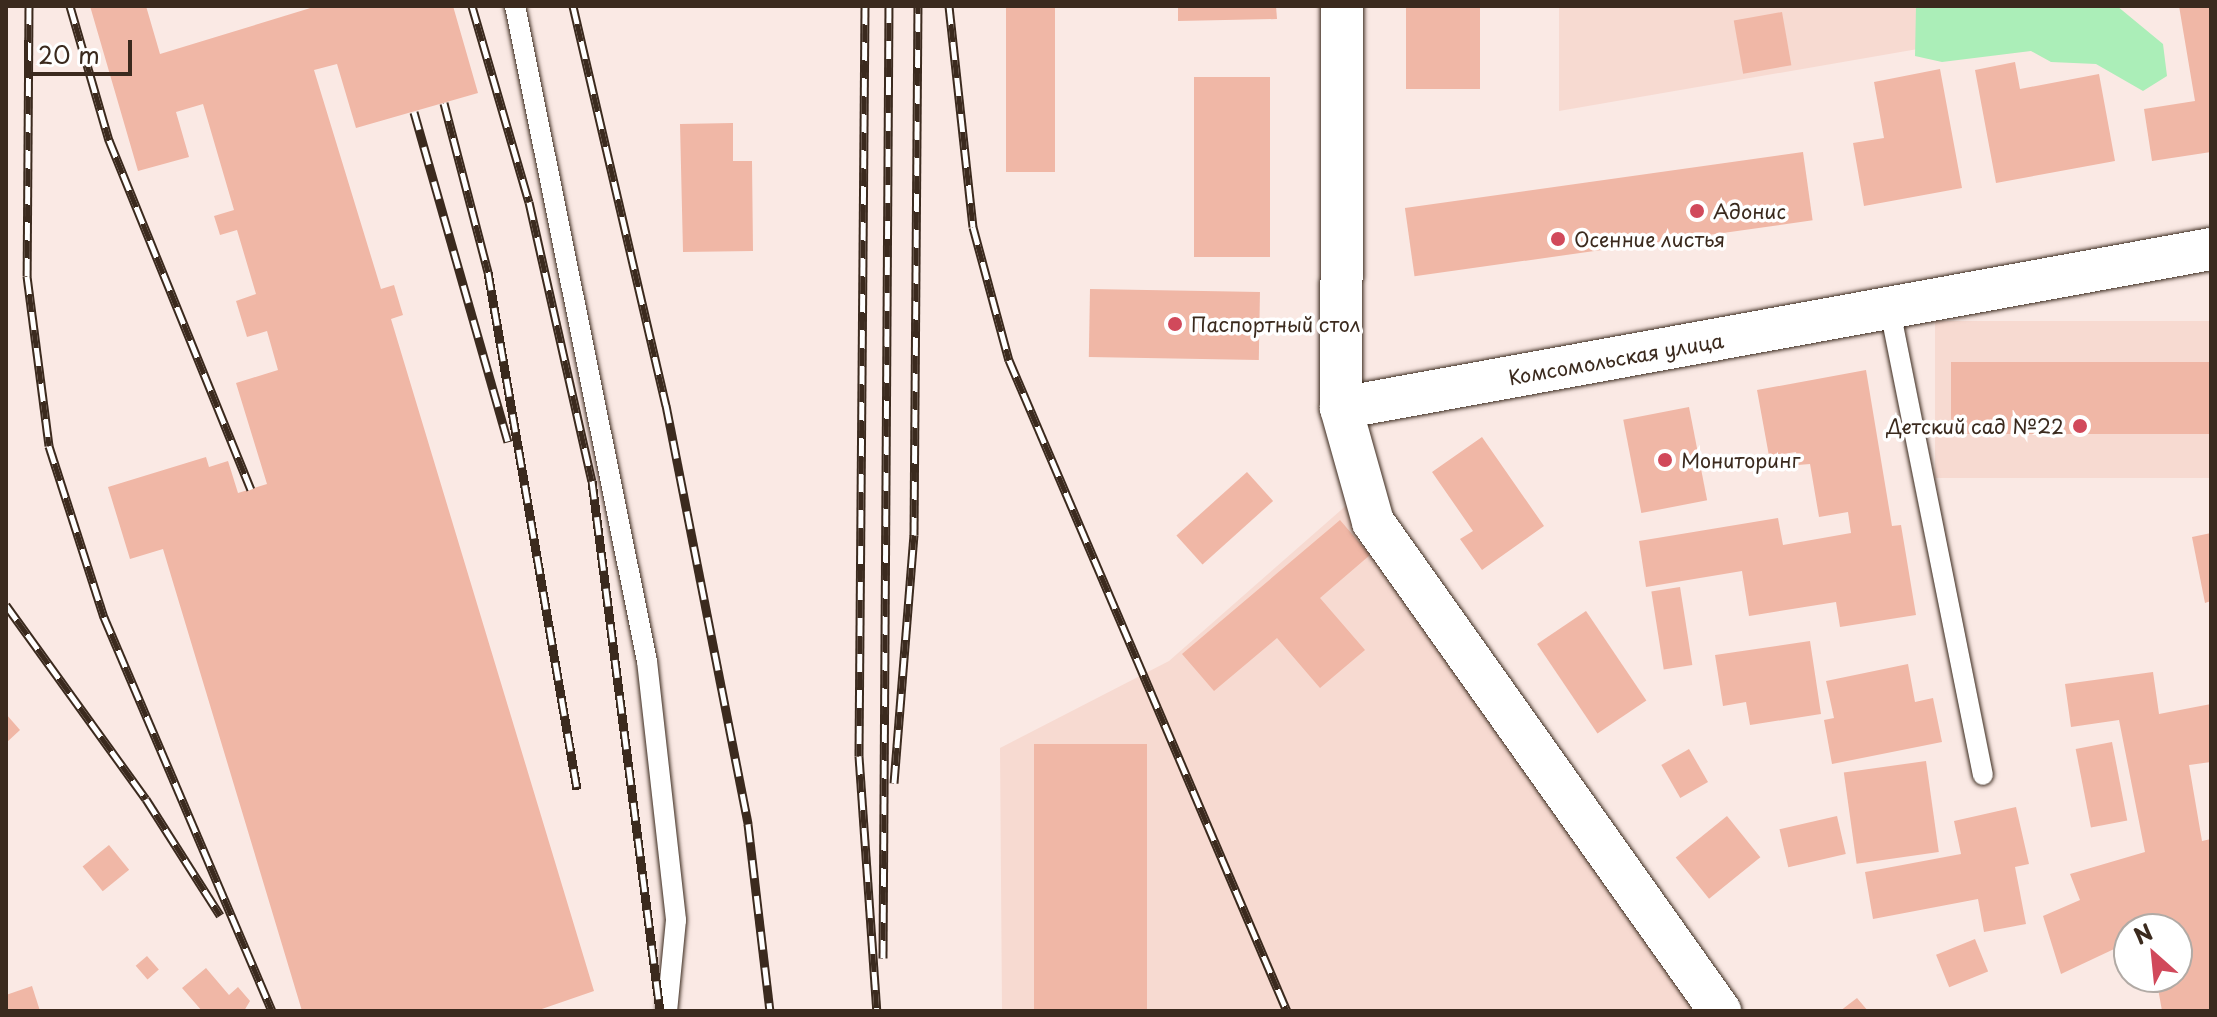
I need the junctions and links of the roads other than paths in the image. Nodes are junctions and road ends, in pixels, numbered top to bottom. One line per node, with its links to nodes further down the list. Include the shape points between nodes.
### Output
1 (515, 6): 7 (lane, via 647,661 676,920)
2 (1342, 6): 5 (street)
3 (2211, 249): 4 (street, Комсомольская улица)
4 (1890, 310): 5 (street, Комсомольская улица); 6 (lane)
5 (1341, 408): 8 (street, via 1373,522)
6 (1983, 775)
7 (667, 1011)
8 (1720, 1011)

